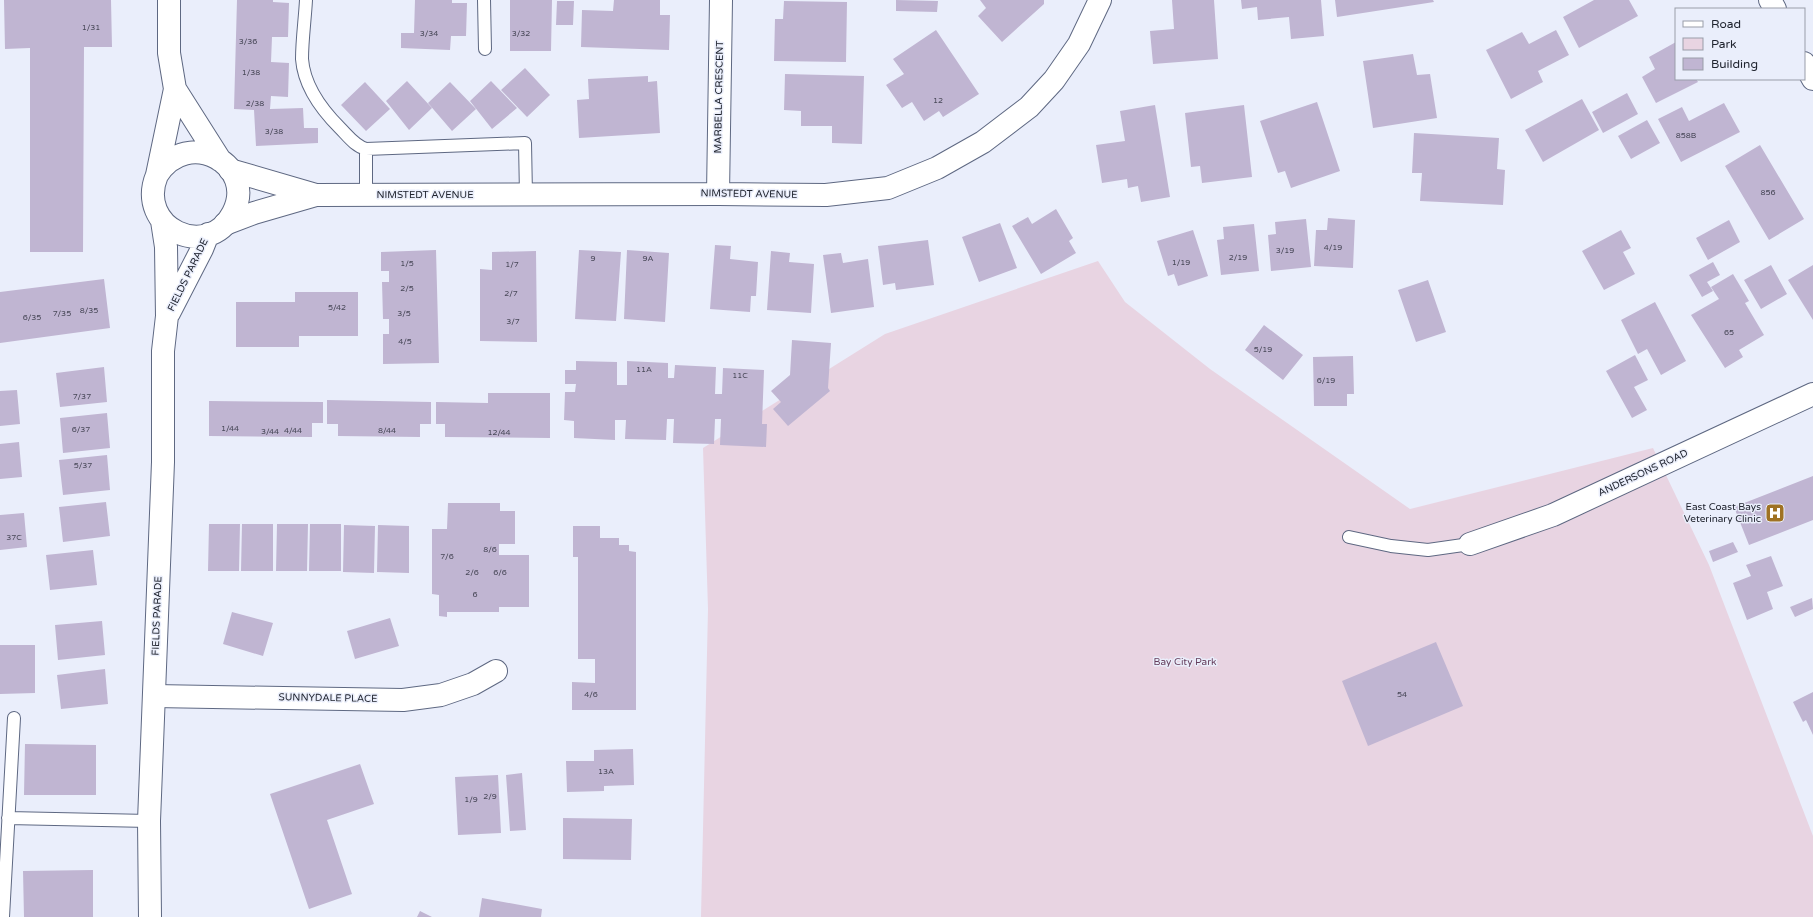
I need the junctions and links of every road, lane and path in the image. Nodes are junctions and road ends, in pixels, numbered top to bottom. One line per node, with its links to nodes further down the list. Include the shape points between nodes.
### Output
1 (169, 0): 9 (street, via 169,53)
2 (306, 0): 10 (lane, via 302,59 314,96 358,147)
3 (484, 0): 6 (lane)
4 (721, 0): 13 (street, MARBELLA CRESCENT)
5 (1100, 0): 13 (street, NIMSTEDT AVENUE, via 1079,44 1054,80 1029,107 983,142 937,168 888,188 834,194)
6 (485, 49)
7 (1805, 65): 8 (street)
8 (1813, 79)
9 (175, 89): 11 (street); 12 (street)
10 (366, 149): 15 (lane, via 524,144); 16 (lane)
11 (225, 165): 12 (street, via 202,152 188,152 170,160); 14 (street, NIMSTEDT AVENUE); 18 (street, via 236,182 238,195 236,208)
12 (157, 175): 17 (street, via 153,188 153,202)
13 (718, 194): 15 (street, NIMSTEDT AVENUE)
14 (316, 195): 16 (street, NIMSTEDT AVENUE); 18 (street, NIMSTEDT AVENUE, via 254,213)
15 (526, 195): 16 (street, NIMSTEDT AVENUE)
16 (366, 196)
17 (162, 221): 18 (street, via 175,232 186,236); 19 (street, FIELDS PARADE, via 166,247)
18 (216, 229): 19 (street, FIELDS PARADE, via 202,249)
19 (168, 316): 24 (street, FIELDS PARADE, via 163,351 163,462)
20 (1813, 394): 22 (street, ANDERSONS ROAD, via 1553,515)
21 (1349, 537): 22 (lane, via 1391,546 1428,550)
22 (1470, 544)
23 (496, 671): 24 (street, SUNNYDALE PLACE, via 473,684 441,695 403,700)
24 (154, 696): 27 (street, FIELDS PARADE)
25 (14, 718): 26 (lane)
26 (8, 818): 27 (lane); 28 (lane)
27 (149, 821): 29 (street, FIELDS PARADE)
28 (3, 917)
29 (150, 917)

